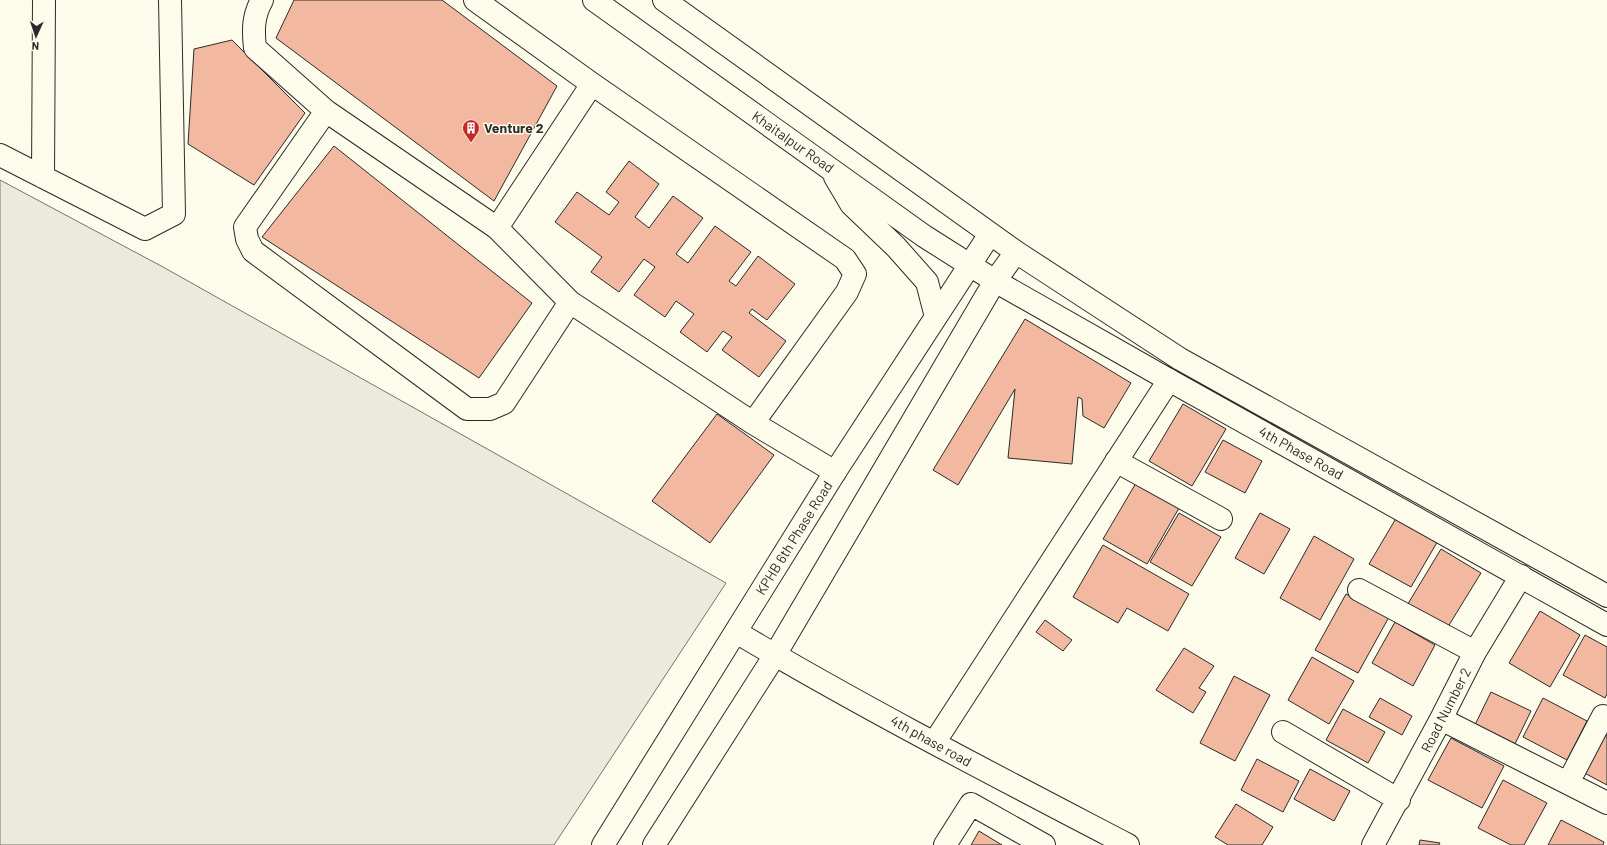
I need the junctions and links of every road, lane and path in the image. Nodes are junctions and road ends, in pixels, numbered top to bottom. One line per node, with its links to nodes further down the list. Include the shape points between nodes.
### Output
1 (44, 0): 11 (street)
2 (170, 0): 11 (street, via 174,214 145,229)
3 (262, 0): 8 (street, via 256,11 253,28 255,48)
4 (475, 0): 7 (street)
5 (594, 0): 10 (street, Khaitalpur Road)
6 (664, 0): 13 (street)
7 (592, 84): 12 (street); 20 (street, via 845,259 855,274 847,292)
8 (326, 111): 12 (street); 17 (street, via 245,227 253,251 467,409 490,408 504,402)
9 (0, 155): 11 (street)
10 (830, 168): 15 (street, Khaitalpur Road, via 924,236); 18 (street, via 851,204 896,247 926,282)
11 (43, 177)
12 (497, 228): 17 (street)
13 (990, 234): 14 (street); 15 (street, KPHB 6th Phase Road)
14 (1016, 252): 16 (street); 26 (street, 4th Phase Road, via 1180,359)
15 (970, 264): 16 (street, Khaitalpur Road); 18 (street, KPHB 6th Phase Road)
16 (995, 281): 19 (street, 4th Phase Road); 30 (street)
17 (570, 302): 20 (street)
18 (936, 317): 22 (street, KPHB 6th Phase Road)
19 (1168, 380): 21 (street); 24 (street, 4th Phase Road)
20 (753, 423): 22 (street)
21 (1116, 461): 23 (street); 34 (street)
22 (835, 472): 28 (street, KPHB 6th Phase Road)
23 (1221, 519)
24 (1520, 576): 27 (street, 4th Phase Road); 29 (street, Road Number 2)
25 (1359, 590): 29 (street)
26 (1607, 596)
27 (1607, 625)
28 (736, 632): 30 (street, 4th phase road); 38 (street, KPHB 6th Phase Road)
29 (1475, 652): 32 (street, Road Number 2)
30 (775, 655): 34 (street, 4th phase road); 39 (street)
31 (1603, 716): 35 (street)
32 (1441, 719): 35 (street); 36 (street, Road Number 2)
33 (1283, 732): 36 (street)
34 (934, 743): 42 (street, 4th phase road)
35 (1568, 782): 37 (street)
36 (1399, 800): 43 (street, Road Number 2)
37 (1607, 803)
38 (603, 845)
39 (654, 845)
40 (946, 845): 41 (street, via 971,804)
41 (1044, 845)
42 (1128, 845)
43 (1373, 845)

